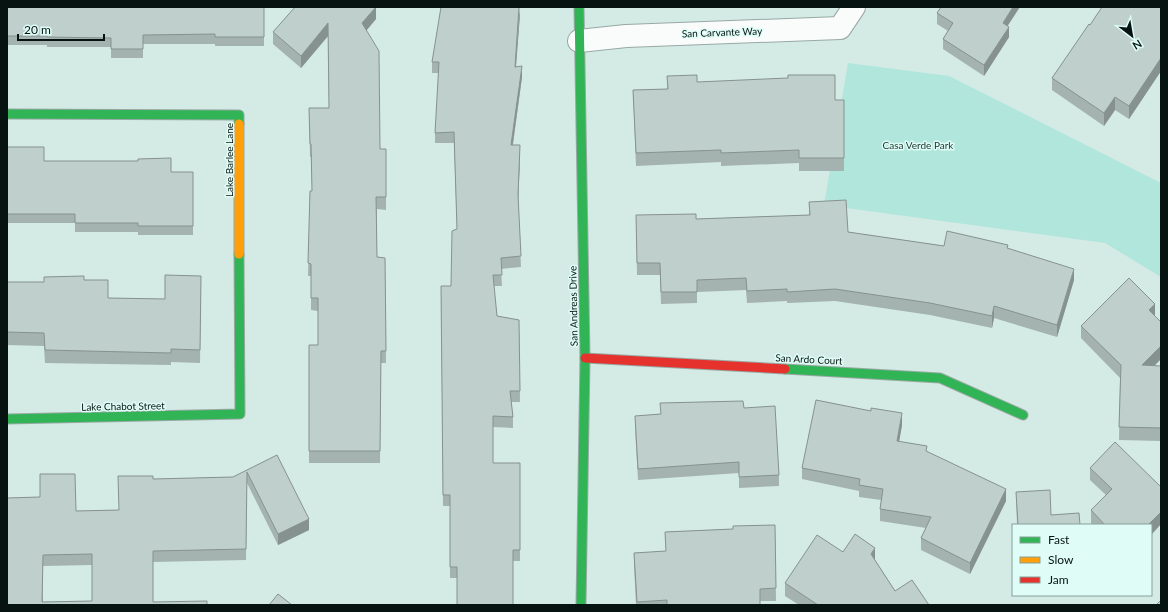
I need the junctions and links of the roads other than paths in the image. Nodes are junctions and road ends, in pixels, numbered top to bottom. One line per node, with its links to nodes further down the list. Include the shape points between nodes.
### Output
1 (579, 7): 3 (street, San Andreas Drive)
2 (854, 7): 3 (street, San Carvante Way, via 840,28 626,36)
3 (579, 41): 5 (street, San Andreas Drive)
4 (7, 114): 6 (street, Lake Barlee Lane, via 240,115)
5 (585, 358): 7 (street, San Ardo Court, via 940,378); 9 (street, San Andreas Drive)
6 (240, 414): 8 (street, Lake Chabot Street)
7 (1023, 415)
8 (7, 419)
9 (581, 605)

